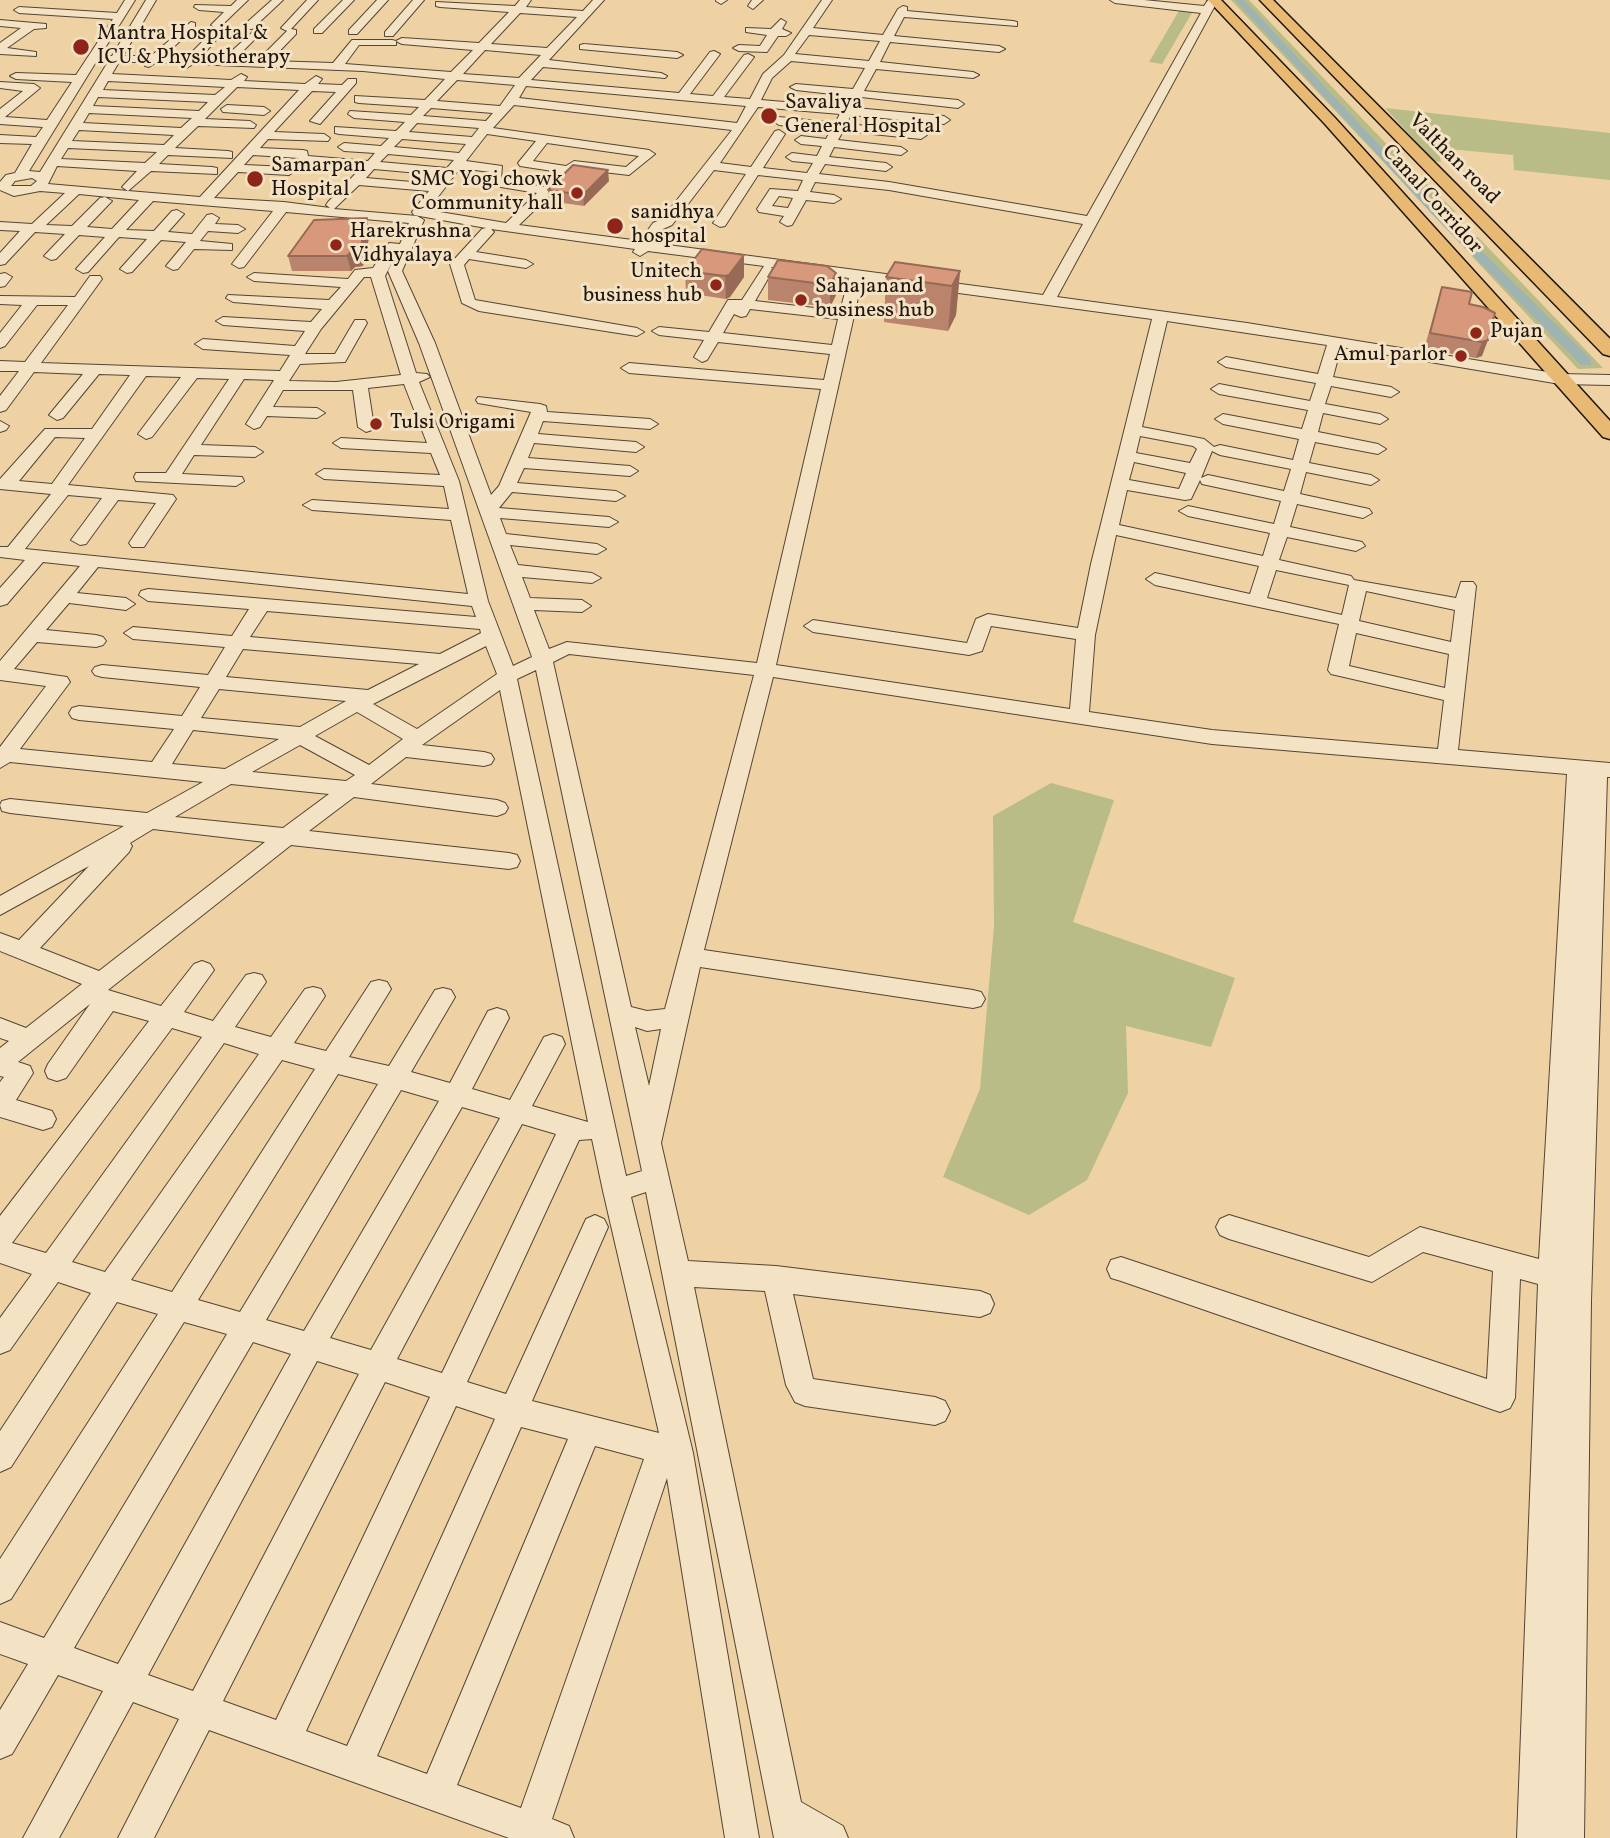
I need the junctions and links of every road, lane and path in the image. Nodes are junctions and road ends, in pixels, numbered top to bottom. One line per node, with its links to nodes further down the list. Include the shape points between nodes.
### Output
1 (38, 0): 14 (street)
2 (151, 0): 64 (street)
3 (243, 0): 19 (street)
4 (278, 0): 70 (street)
5 (313, 0): 71 (street)
6 (349, 0): 50 (street)
7 (383, 0): 39 (street)
8 (419, 0): 49 (street)
9 (555, 0): 13 (street)
10 (827, 0): 25 (street)
11 (1115, 0): 15 (street)
12 (1266, 0): 224 (main road, Valthan road)
13 (598, 1): 21 (street)
14 (129, 2): 22 (street)
15 (1211, 3): 180 (street); 237 (main road, Canal Corridor, via 1330,121)
16 (440, 4): 17 (street)
17 (522, 5): 21 (street); 37 (street)
18 (199, 7): 19 (street)
19 (233, 9): 67 (street)
20 (19, 10): 22 (street)
21 (585, 14): 34 (street)
22 (120, 16): 65 (street)
23 (803, 16): 25 (street)
24 (782, 17): 40 (street)
25 (816, 17): 41 (street)
26 (900, 17): 29 (street); 32 (street); 36 (street); 47 (street)
27 (0, 23): 30 (street)
28 (519, 23): 37 (street)
29 (1013, 24)
30 (32, 25): 35 (street); 44 (street)
31 (191, 25): 66 (street)
32 (882, 25)
33 (559, 26): 34 (street)
34 (573, 26): 46 (street)
35 (54, 27)
36 (909, 28)
37 (496, 29): 52 (street)
38 (750, 30): 40 (street)
39 (353, 32)
40 (775, 33): 41 (street); 102 (street, via 763,50 744,52)
41 (805, 33): 42 (street); 63 (street)
42 (831, 33): 47 (street); 51 (street)
43 (0, 37): 44 (street)
44 (15, 38): 48 (street); 55 (street)
45 (549, 38): 46 (street)
46 (562, 39): 57 (street)
47 (889, 39): 54 (street); 58 (street)
48 (38, 40)
49 (393, 43): 52 (street); 62 (street); 76 (street, via 356,42)
50 (316, 44)
51 (822, 45)
52 (482, 47): 57 (street); 68 (street)
53 (584, 47): 81 (street, via 678,54)
54 (999, 49)
55 (0, 50): 59 (street)
56 (868, 51): 58 (street)
57 (551, 52): 73 (street)
58 (888, 53): 75 (street)
59 (32, 54)
60 (714, 54): 100 (street)
61 (306, 55): 74 (street)
62 (404, 55)
63 (788, 57): 75 (street); 103 (street, via 779,67 773,87)
64 (115, 58): 65 (street); 66 (street); 82 (street)
65 (93, 59): 83 (street)
66 (155, 59): 67 (street); 84 (street)
67 (191, 60): 70 (street); 86 (street)
68 (462, 60): 69 (street); 78 (street)
69 (483, 61)
70 (228, 62): 71 (street); 89 (street)
71 (259, 63): 74 (street); 90 (street)
72 (525, 64): 73 (street)
73 (540, 64): 81 (street); 87 (street)
74 (294, 65): 76 (street); 92 (street)
75 (875, 65): 79 (street); 85 (street)
76 (332, 66): 77 (street); 93 (street)
77 (363, 68): 78 (street); 96 (street)
78 (455, 75): 87 (street); 107 (street)
79 (973, 75)
80 (13, 76): 83 (street)
81 (661, 76): 98 (street)
82 (104, 77): 84 (street); 99 (street)
83 (81, 79): 109 (street)
84 (134, 79): 86 (street)
85 (861, 79): 88 (street); 101 (street)
86 (170, 80): 89 (street)
87 (523, 81): 94 (street); 110 (street)
88 (881, 81)
89 (209, 83): 90 (street)
90 (234, 84): 92 (street); 118 (street)
91 (0, 85): 106 (street, via 34,88)
92 (271, 86): 93 (street); 118 (street, via 260,107)
93 (309, 87): 96 (street); 121 (street)
94 (595, 87): 97 (street); 111 (street)
95 (796, 87): 101 (street)
96 (344, 89): 121 (street)
97 (631, 90): 98 (street); 114 (street)
98 (648, 92): 100 (street)
99 (94, 93): 112 (street); 118 (street)
100 (676, 94): 102 (street); 116 (street)
101 (859, 94): 108 (street); 113 (street)
102 (713, 98): 103 (street); 122 (street)
103 (758, 98): 113 (street); 128 (street)
104 (359, 99): 107 (street)
105 (0, 103): 106 (street)
106 (15, 104): 109 (street); 117 (street)
107 (427, 104): 110 (street); 119 (street)
108 (958, 104)
109 (52, 105): 124 (street)
110 (506, 105): 111 (street); 127 (street)
111 (577, 108): 114 (street); 123 (street)
112 (84, 109): 118 (street); 126 (street)
113 (850, 110): 120 (street); 129 (street)
114 (613, 113): 116 (street)
115 (354, 114): 119 (street)
116 (654, 117): 122 (street)
117 (0, 118): 124 (street)
118 (198, 119): 125 (street); 126 (street); 133 (street); 143 (street)
119 (413, 119): 127 (street); 130 (street)
120 (944, 120)
121 (298, 121): 130 (street); 131 (street)
122 (694, 121): 128 (street)
123 (567, 122)
124 (52, 124): 138 (street)
125 (250, 125)
126 (74, 126): 141 (street)
127 (486, 127): 135 (street); 139 (street)
128 (740, 127): 153 (street)
129 (841, 127): 132 (street); 140 (street); 160 (street, via 779,128)
130 (399, 134): 139 (street); 144 (street)
131 (266, 135): 134 (street); 145 (street)
132 (921, 135)
133 (204, 138)
134 (324, 138)
135 (545, 138): 157 (street, via 524,162); 157 (street, via 649,155 632,171 578,164)
136 (0, 139): 138 (street)
137 (801, 140): 140 (street)
138 (40, 141): 161 (street)
139 (475, 141): 151 (street)
140 (832, 143): 146 (street); 149 (street)
141 (63, 144): 143 (street); 150 (street)
142 (344, 147): 144 (street)
143 (165, 150): 147 (street); 154 (street)
144 (385, 150): 151 (street); 152 (street)
145 (252, 151): 152 (street); 156 (street)
146 (901, 151)
147 (228, 155)
148 (792, 157): 149 (street)
149 (823, 159): 155 (street); 162 (street)
150 (51, 162): 154 (street); 164 (street)
151 (456, 164): 152 (street); 167 (street); 169 (street, via 497,169 494,182)
152 (370, 166): 163 (street)
153 (711, 166): 160 (street); 191 (street, via 667,222 658,226)
154 (149, 167): 158 (street); 165 (street)
155 (886, 167)
156 (235, 168): 159 (street); 172 (street)
157 (568, 170): 169 (street)
158 (212, 171)
159 (289, 171)
160 (756, 171): 162 (street); 181 (street)
161 (18, 176): 164 (street); 166 (street)
162 (813, 177): 170 (street); 180 (street)
163 (356, 181): 167 (street); 176 (street)
164 (40, 183): 165 (street); 166 (street); 168 (street); 179 (street)
165 (128, 187): 172 (street)
166 (2, 188)
167 (437, 188): 178 (street)
168 (75, 191): 171 (street); 182 (street)
169 (547, 191): 183 (street)
170 (802, 195): 170 (street, via 775,192 764,209 789,217); 173 (street)
171 (149, 197): 172 (street); 188 (street)
172 (207, 198): 175 (street); 176 (street)
173 (834, 199)
174 (105, 201): 185 (street)
175 (284, 206): 176 (street); 195 (street)
176 (325, 213): 178 (street)
177 (177, 214): 189 (street)
178 (415, 216): 183 (street); 187 (street); 200 (street); 234 (street, via 395,271)
179 (6, 218): 182 (street)
180 (1092, 221): 207 (street)
181 (720, 223)
182 (33, 228): 185 (street); 194 (street)
183 (509, 228): 191 (street)
184 (238, 229): 186 (street)
185 (75, 231): 188 (street); 193 (street)
186 (200, 232): 189 (street); 190 (street); 197 (street)
187 (487, 232): 191 (street); 192 (street)
188 (115, 234): 189 (street); 208 (street, via 89,274)
189 (155, 236): 198 (street)
190 (227, 247)
191 (647, 250): 199 (street); 202 (street)
192 (465, 254): 196 (street); 217 (street, via 457,266 471,305)
193 (51, 256)
194 (0, 261)
195 (239, 264)
196 (526, 264)
197 (173, 265)
198 (127, 269)
199 (766, 270): 202 (street); 209 (street)
200 (378, 272): 203 (street, via 360,273); 236 (street)
201 (254, 277): 203 (street)
202 (856, 278): 207 (street); 211 (street); 212 (street)
203 (351, 283): 210 (street)
204 (36, 297): 206 (street); 208 (street); 220 (street)
205 (233, 298): 210 (street)
206 (0, 300)
207 (1048, 300): 212 (street)
208 (80, 301): 229 (street)
209 (746, 304): 211 (street); 218 (street, via 731,304)
210 (333, 305): 215 (street)
211 (847, 316): 223 (street)
212 (1160, 319): 219 (street, via 1247,335); 256 (street)
213 (223, 321): 215 (street)
214 (360, 323): 225 (street, via 340,359)
215 (315, 327): 225 (street)
216 (659, 331): 218 (street)
217 (637, 332)
218 (718, 340): 223 (street); 226 (street)
219 (1308, 340): 221 (street)
220 (0, 343)
221 (1335, 343): 237 (street); 238 (street)
222 (203, 344): 225 (street)
223 (839, 350): 242 (street)
224 (1610, 350)
225 (298, 355): 240 (street)
226 (702, 357)
227 (1226, 362): 238 (street)
228 (0, 366): 229 (street)
229 (31, 367): 230 (street); 246 (street)
230 (96, 368): 232 (street); 249 (street)
231 (629, 368): 242 (street)
232 (142, 370): 233 (street); 258 (street)
233 (192, 373): 235 (street); 259 (street)
234 (439, 374): 236 (street); 288 (street)
235 (239, 375): 240 (street); 266 (street)
236 (410, 378): 241 (street); 264 (street)
237 (1560, 379): 239 (street); 257 (main road, Canal Corridor)
238 (1325, 380): 244 (street); 247 (street)
239 (1610, 380)
240 (283, 381): 241 (street, via 330,387); 251 (street)
241 (360, 384): 255 (street)
242 (831, 385): 327 (street)
243 (1219, 389): 247 (street)
244 (1391, 392)
245 (484, 400): 250 (street, via 539,407)
246 (0, 407)
247 (1317, 407): 253 (street); 260 (street)
248 (317, 413): 251 (street)
249 (57, 415)
250 (537, 416): 254 (street); 261 (street)
251 (259, 418)
252 (1223, 419): 260 (street)
253 (1380, 419)
254 (650, 424)
255 (366, 427)
256 (1134, 430): 269 (street); 274 (street, via 1203,443)
257 (1610, 433)
258 (96, 434): 282 (street, via 51,432); 283 (street)
259 (146, 434)
260 (1310, 436): 265 (street); 271 (street)
261 (527, 438): 263 (street); 270 (street)
262 (341, 443): 264 (street)
263 (636, 447)
264 (438, 448): 279 (street)
265 (1378, 449)
266 (190, 450): 268 (street); 276 (street)
267 (1220, 450): 271 (street)
268 (254, 452)
269 (1128, 456): 274 (street); 280 (street)
270 (517, 462): 272 (street); 281 (street)
271 (1300, 466): 277 (street); 286 (street)
272 (630, 471)
273 (324, 474): 279 (street)
274 (1203, 475): 280 (street, via 1185,495); 286 (street)
275 (142, 477): 276 (street)
276 (171, 478): 278 (street)
277 (1371, 480)
278 (236, 481)
279 (450, 481): 291 (street)
280 (1121, 484): 293 (street)
281 (506, 487): 285 (street); 288 (street)
282 (5, 489): 283 (street)
283 (61, 489): 284 (street); 300 (street)
284 (114, 494): 295 (street); 297 (street, via 167,499)
285 (616, 496)
286 (1291, 497): 290 (street); 294 (street)
287 (312, 505): 291 (street)
288 (490, 510): 292 (street); 296 (street)
289 (1188, 511): 294 (street)
290 (1363, 513)
291 (459, 515): 316 (street)
292 (610, 522)
293 (1110, 528): 303 (street); 321 (street)
294 (1279, 530): 298 (street); 303 (street)
295 (80, 540)
296 (499, 540): 299 (street); 304 (street)
297 (138, 543)
298 (1356, 546)
299 (597, 549)
300 (7, 553): 301 (street)
301 (38, 556): 302 (street); 310 (street)
302 (93, 562): 309 (street); 316 (street)
303 (1269, 565): 307 (street); 311 (street)
304 (510, 570): 305 (street); 313 (street)
305 (592, 578)
306 (1155, 579): 311 (street)
307 (1345, 580)
308 (148, 595): 314 (street)
309 (63, 597): 312 (street); 320 (street)
310 (0, 600)
311 (1256, 601): 317 (street)
312 (126, 604)
313 (524, 604): 315 (street); 325 (street)
314 (261, 605): 316 (street); 323 (street)
315 (582, 606)
316 (485, 620): 326 (street); 330 (street)
317 (1342, 622): 324 (street); 324 (street, via 1358,584 1466,596); 332 (street, via 1338,670)
318 (813, 626): 321 (street, via 968,649 975,647 988,620)
319 (133, 633): 323 (street)
320 (30, 635): 322 (street); 329 (street)
321 (1086, 635): 335 (street)
322 (96, 640)
323 (236, 642): 326 (street); 331 (street)
324 (1460, 650): 332 (street)
325 (543, 659): 327 (street, via 567,648); 330 (street); 364 (street)
326 (441, 660): 333 (street)
327 (765, 670): 335 (street); 356 (street)
328 (102, 671): 331 (street)
329 (0, 674): 339 (street, via 60,682)
330 (507, 677): 338 (street); 382 (street)
331 (212, 682): 333 (street); 336 (street)
332 (1454, 696): 340 (street)
333 (364, 701): 337 (street); 338 (street)
334 (79, 713): 336 (street)
335 (1079, 716): 340 (street, via 1212,737)
336 (187, 723): 337 (street); 343 (street)
337 (302, 735): 344 (street); 345 (street)
338 (410, 744): 341 (street); 344 (street)
339 (2, 757): 343 (street)
340 (1447, 757): 342 (street)
341 (484, 759)
342 (1595, 769): 352 (street); 394 (street)
343 (158, 770): 345 (street)
344 (369, 774): 346 (street)
345 (228, 777): 346 (street); 349 (street)
346 (349, 789): 348 (street); 350 (street)
347 (10, 806): 349 (street)
348 (497, 808)
349 (145, 824): 350 (street); 353 (street); 355 (street)
350 (289, 835): 351 (street); 360 (street)
351 (509, 861)
352 (1601, 900): 425 (street, via 1577,1314)
353 (0, 907)
354 (0, 942): 355 (street)
355 (23, 951): 360 (street)
356 (691, 957): 363 (street); 366 (street)
357 (202, 970): 365 (street)
358 (254, 982): 369 (street)
359 (379, 989): 373 (street)
360 (99, 992): 365 (street); 370 (street); 375 (street)
361 (313, 996): 372 (street)
362 (443, 997): 376 (street)
363 (973, 999)
364 (620, 1013): 366 (street, via 648,1021); 383 (street)
365 (166, 1016): 369 (street); 388 (street)
366 (675, 1017): 383 (street)
367 (497, 1018): 377 (street)
368 (0, 1028): 370 (street)
369 (218, 1032): 372 (street); 391 (street)
370 (30, 1039): 374 (street)
371 (553, 1044): 379 (street)
372 (277, 1049): 373 (street); 396 (street)
373 (333, 1063): 376 (street); 398 (street)
374 (0, 1064): 378 (street, via 21,1073)
375 (57, 1071)
376 (394, 1077): 377 (street); 399 (street)
377 (456, 1095): 379 (street); 401 (street)
378 (0, 1104): 380 (street)
379 (519, 1112): 381 (street); 402 (street)
380 (43, 1119)
381 (572, 1127): 382 (street); 403 (street)
382 (604, 1137): 385 (street)
383 (649, 1148): 384 (street)
384 (656, 1177): 385 (street); 393 (street)
385 (616, 1191): 407 (street)
386 (595, 1227): 404 (street)
387 (1229, 1227): 390 (street, via 1372,1270 1420,1240)
388 (0, 1237)
389 (0, 1251): 391 (street)
390 (1507, 1263): 392 (street, via 1500,1398); 394 (street)
391 (51, 1267): 396 (street); 400 (street)
392 (1121, 1269)
393 (677, 1273): 395 (street); 418 (street)
394 (1552, 1275): 424 (street)
395 (776, 1279): 397 (street); 405 (street, via 805,1392)
396 (110, 1287): 398 (street); 408 (street)
397 (981, 1304)
398 (179, 1306): 399 (street); 409 (street)
399 (246, 1326): 401 (street); 411 (street)
400 (0, 1341)
401 (311, 1345): 402 (street); 412 (street)
402 (378, 1366): 403 (street); 413 (street)
403 (448, 1391): 404 (street); 414 (street)
404 (514, 1411): 406 (street); 416 (street)
405 (935, 1411)
406 (586, 1431): 407 (street); 417 (street)
407 (670, 1451): 419 (street); 422 (street)
408 (0, 1457)
409 (0, 1588)
410 (0, 1638): 411 (street)
411 (49, 1657): 412 (street); 415 (street)
412 (127, 1683): 413 (street); 420 (street)
413 (201, 1711): 414 (street); 421 (street)
414 (284, 1741): 416 (street)
415 (0, 1742)
416 (355, 1766): 417 (street)
417 (436, 1794): 419 (street)
418 (788, 1825): 423 (street)
419 (544, 1834)
420 (40, 1838)
421 (135, 1838)
422 (742, 1838)
423 (831, 1838)
424 (1534, 1838)
425 (1567, 1838)

